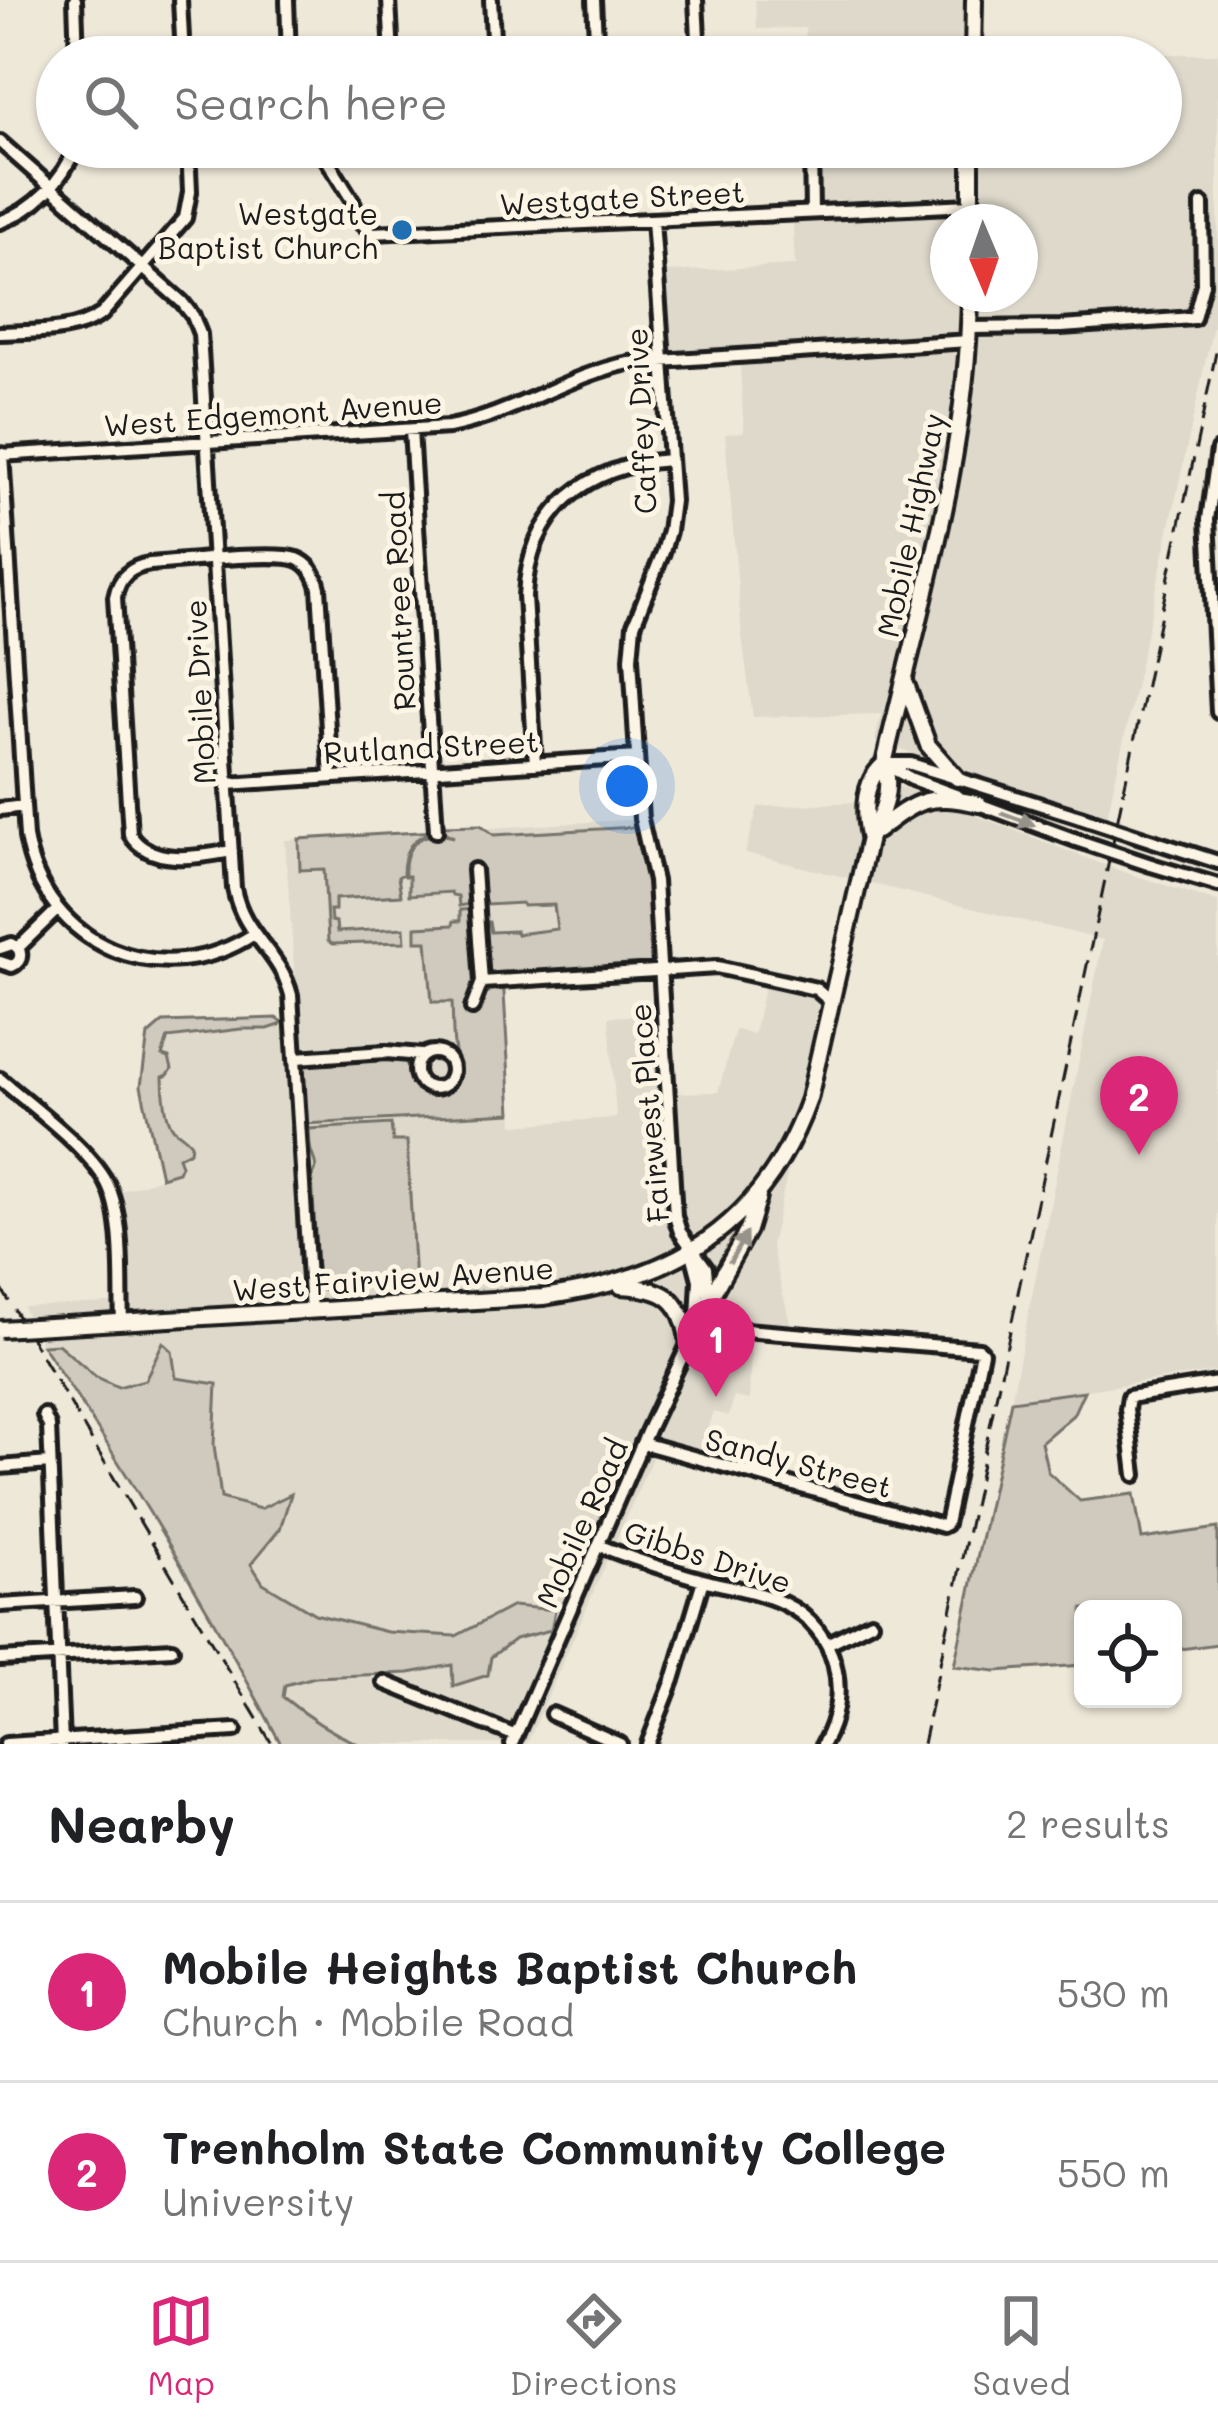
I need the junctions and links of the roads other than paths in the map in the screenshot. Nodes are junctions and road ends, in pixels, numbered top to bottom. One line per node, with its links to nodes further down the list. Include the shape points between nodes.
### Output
1 (74, 0): 9 (street)
2 (180, 0): 10 (street)
3 (287, 0): 11 (street)
4 (389, 0): 12 (street)
5 (491, 0): 13 (street)
6 (594, 0): 14 (street)
7 (696, 0): 15 (street)
8 (974, 0): 16 (main road)
9 (76, 36)
10 (182, 36)
11 (289, 36)
12 (391, 36)
13 (493, 36)
14 (596, 36)
15 (698, 36)
16 (973, 36)
17 (0, 142): 23 (street, Mobile Drive)
18 (66, 168): 23 (street)
19 (189, 168): 30 (street, via 181,224)
20 (333, 168): 28 (street, Westgate Street, via 372,233)
21 (811, 168): 27 (street)
22 (971, 168): 24 (main road)
23 (50, 186): 29 (street); 30 (street, Mobile Drive)
24 (971, 204)
25 (1202, 204): 33 (street, West Edgemont Avenue, via 1203,284 1194,318)
26 (930, 207): 27 (street, Westgate Street)
27 (812, 212): 28 (street, Westgate Street)
28 (652, 220): 34 (street, Caffey Drive)
29 (0, 222)
30 (143, 268): 32 (street, via 88,323); 36 (street, Mobile Drive, via 198,326)
31 (970, 312): 33 (main road, Mobile Highway)
32 (0, 333)
33 (969, 335): 34 (street, West Edgemont Avenue); 42 (main road, Mobile Highway, via 953,471)
34 (663, 361): 35 (street, West Edgemont Avenue, via 598,370 480,420); 39 (street, Caffey Drive)
35 (411, 430): 36 (street, West Edgemont Avenue); 47 (street, Rountree Road)
36 (208, 442): 38 (street, West Edgemont Avenue); 40 (street, Mobile Drive)
37 (1218, 450): 41 (street, via 1209,502)
38 (1, 454): 52 (street)
39 (670, 460): 44 (street, Caffey Drive, via 669,531 632,638); 45 (street, via 587,482 536,542 524,596)
40 (214, 560): 48 (street, via 289,557 314,573); 50 (street, Mobile Drive); 56 (street, via 142,565 118,584 128,825 154,855)
41 (1214, 569): 43 (street)
42 (904, 680): 46 (main road, Mobile Highway); 49 (main road, via 928,745)
43 (1218, 712)
44 (637, 757): 45 (street, Rutland Street); 65 (street, Caffey Drive)
45 (535, 764): 47 (street, Rutland Street)
46 (884, 764): 49 (street); 51 (street); 55 (main road, Mobile Highway, via 890,780)
47 (432, 770): 48 (street, Rutland Street); 54 (street, Rountree Road)
48 (332, 776): 50 (street, Rutland Street)
49 (957, 778): 57 (street, bridge)
50 (228, 784): 56 (street, Mobile Drive)
51 (979, 804): 55 (main road, via 921,802); 59 (street, one-way to 59, bridge)
52 (24, 806): 53 (street); 60 (street, via 32,862)
53 (0, 809)
54 (436, 830)
55 (869, 838): 67 (main road, Mobile Highway)
56 (232, 851): 61 (street, Mobile Drive, via 237,902)
57 (1218, 862)
58 (474, 870): 66 (street)
59 (1218, 885)
60 (58, 910): 61 (street, via 98,943 150,959 206,956); 63 (street)
61 (254, 934): 70 (street, Mobile Drive, via 288,983)
62 (0, 948): 63 (street)
63 (19, 948): 64 (street, via 15,965)
64 (0, 962)
65 (660, 970): 66 (street); 67 (street, via 721,967 816,989); 73 (street, Fairwest Place, via 675,1216)
66 (482, 982): 68 (street)
67 (831, 1002): 72 (main road, Mobile Highway, via 801,1120)
68 (472, 1008)
69 (422, 1055): 70 (street)
70 (296, 1058): 76 (street, Mobile Drive)
71 (0, 1079): 77 (street, via 81,1150 109,1186)
72 (760, 1192): 73 (main road, West Fairview Avenue); 75 (main road, one-way to 72)
73 (692, 1250): 74 (main road, West Fairview Avenue); 75 (street, via 706,1268); 79 (street, Mobile Road, via 699,1280)
74 (610, 1285): 76 (main road, West Fairview Avenue, via 543,1297); 79 (main road, via 667,1296)
75 (709, 1300): 79 (street, Mobile Road)
76 (311, 1311): 77 (main road, West Fairview Avenue)
77 (122, 1322): 78 (main road, West Fairview Avenue, bridge)
78 (0, 1329)
79 (693, 1330): 82 (street, Mobile Road); 82 (street, Sandy Street, via 981,1350 944,1525)
80 (1218, 1383): 85 (street, via 1129,1397)
81 (44, 1415): 83 (street)
82 (642, 1443): 86 (street, Mobile Road)
83 (50, 1463): 84 (street); 89 (street)
84 (0, 1467)
85 (1136, 1475)
86 (598, 1545): 87 (street, Gibbs Drive); 99 (street, Mobile Road)
87 (703, 1580): 92 (street, Gibbs Drive, via 784,1603); 103 (street)
88 (135, 1597): 89 (street)
89 (56, 1602): 90 (street); 94 (street)
90 (0, 1605)
91 (871, 1622): 92 (street)
92 (829, 1643): 104 (street, via 838,1694)
93 (172, 1649): 94 (street)
94 (58, 1656): 95 (street); 100 (street)
95 (0, 1659)
96 (383, 1682): 99 (street)
97 (552, 1714): 102 (street)
98 (236, 1730): 100 (street)
99 (514, 1740)
100 (62, 1742): 101 (street)
101 (6, 1744)
102 (620, 1744)
103 (648, 1744)
104 (823, 1744)

